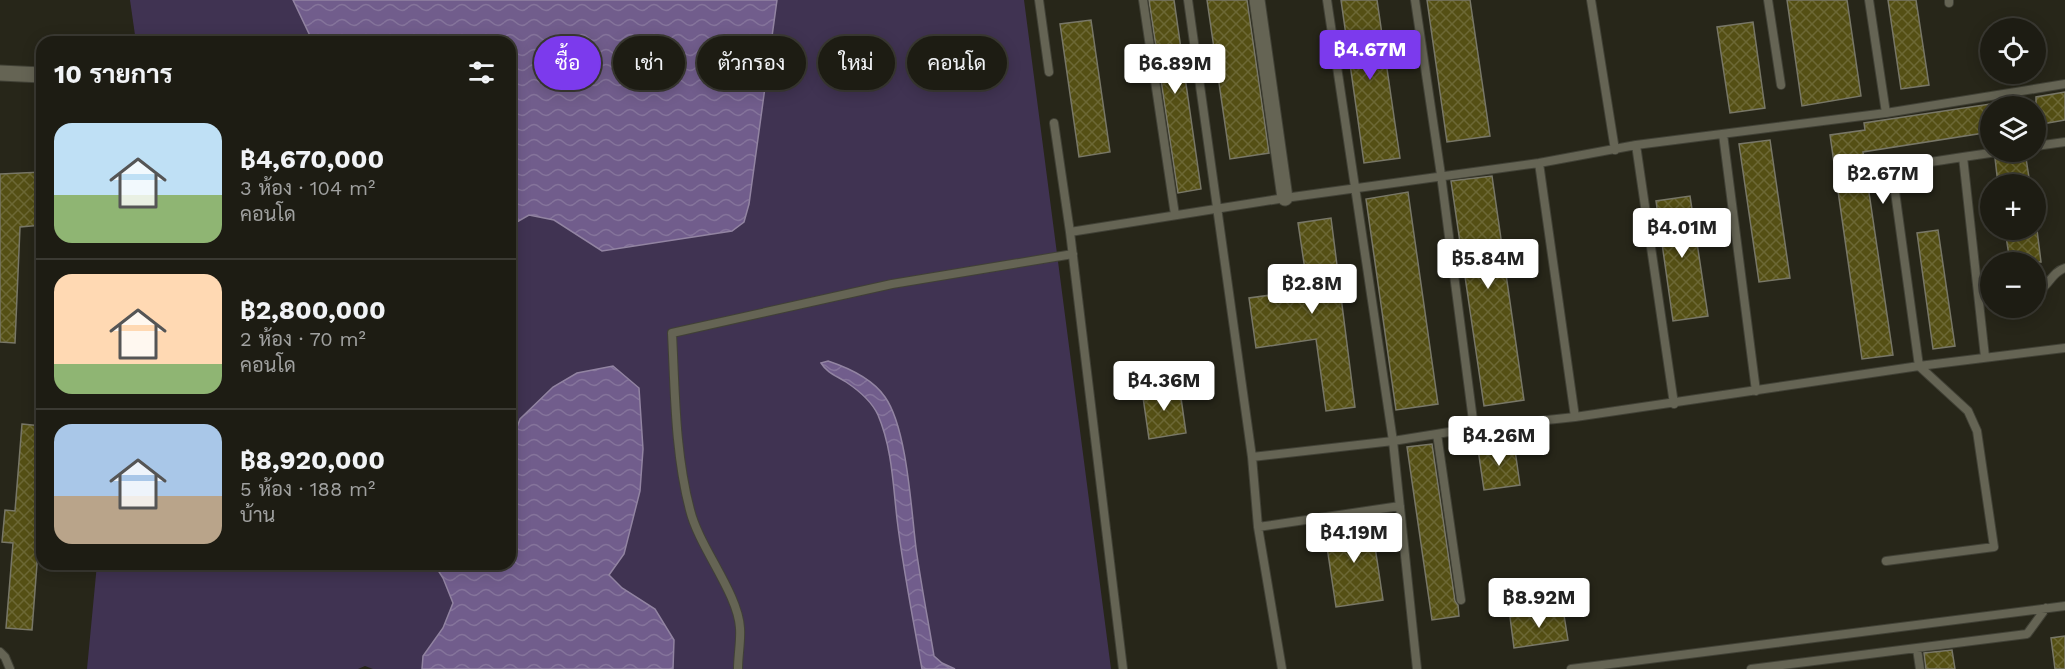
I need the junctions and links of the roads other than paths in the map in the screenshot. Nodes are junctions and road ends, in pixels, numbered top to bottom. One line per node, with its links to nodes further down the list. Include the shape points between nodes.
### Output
1 (1039, 0): 11 (lane)
2 (1143, 0): 29 (lane)
3 (1188, 0): 28 (lane)
4 (1257, 0): 27 (street)
5 (1327, 0): 26 (lane)
6 (1415, 0): 25 (lane)
7 (1591, 0): 21 (lane)
8 (1768, 0): 14 (lane)
9 (1869, 0): 15 (lane)
10 (0, 72): 12 (street)
11 (1049, 72)
12 (36, 75)
13 (2065, 84): 15 (lane)
14 (1781, 85)
15 (1886, 113): 17 (lane)
16 (1054, 123): 30 (lane)
17 (1723, 134): 20 (lane); 39 (lane)
18 (2065, 142): 19 (lane)
19 (2046, 145)
20 (1636, 146): 21 (lane); 40 (lane)
21 (1615, 150): 24 (lane)
22 (1980, 154): 23 (lane)
23 (1963, 157): 34 (lane); 38 (lane, via 1898,167 1893,177)
24 (1539, 163): 25 (lane); 41 (lane)
25 (1442, 175): 26 (lane); 42 (lane)
26 (1355, 188): 27 (lane); 44 (lane)
27 (1285, 198): 28 (lane)
28 (1217, 208): 29 (lane); 45 (lane)
29 (1174, 215): 30 (lane)
30 (1070, 232): 31 (lane)
31 (1073, 254): 55 (lane, via 892,284 672,333 680,468 690,513 735,606 740,628); 56 (lane)
32 (2065, 268): 33 (lane, via 2058,270)
33 (2046, 285)
34 (1980, 297)
35 (1982, 318): 37 (lane)
36 (2065, 348): 37 (lane)
37 (1985, 357): 38 (lane)
38 (1918, 366): 39 (lane); 48 (lane, via 1968,411 1977,431 1994,547)
39 (1756, 391): 40 (lane)
40 (1674, 404): 41 (lane)
41 (1575, 417): 42 (lane)
42 (1474, 428): 43 (lane)
43 (1437, 434): 44 (lane); 49 (lane)
44 (1393, 441): 45 (lane); 46 (lane)
45 (1252, 457): 47 (lane)
46 (1400, 506): 47 (lane); 58 (lane)
47 (1258, 527): 57 (lane)
48 (1886, 561)
49 (1461, 600)
50 (2065, 606): 51 (lane)
51 (2046, 608): 52 (lane, via 2027,634); 59 (lane)
52 (1917, 649): 60 (lane); 61 (lane)
53 (0, 652): 54 (lane)
54 (10, 669)
55 (738, 669)
56 (1123, 669)
57 (1282, 669)
58 (1417, 669)
59 (1571, 669)
60 (1751, 669)
61 (1920, 669)

